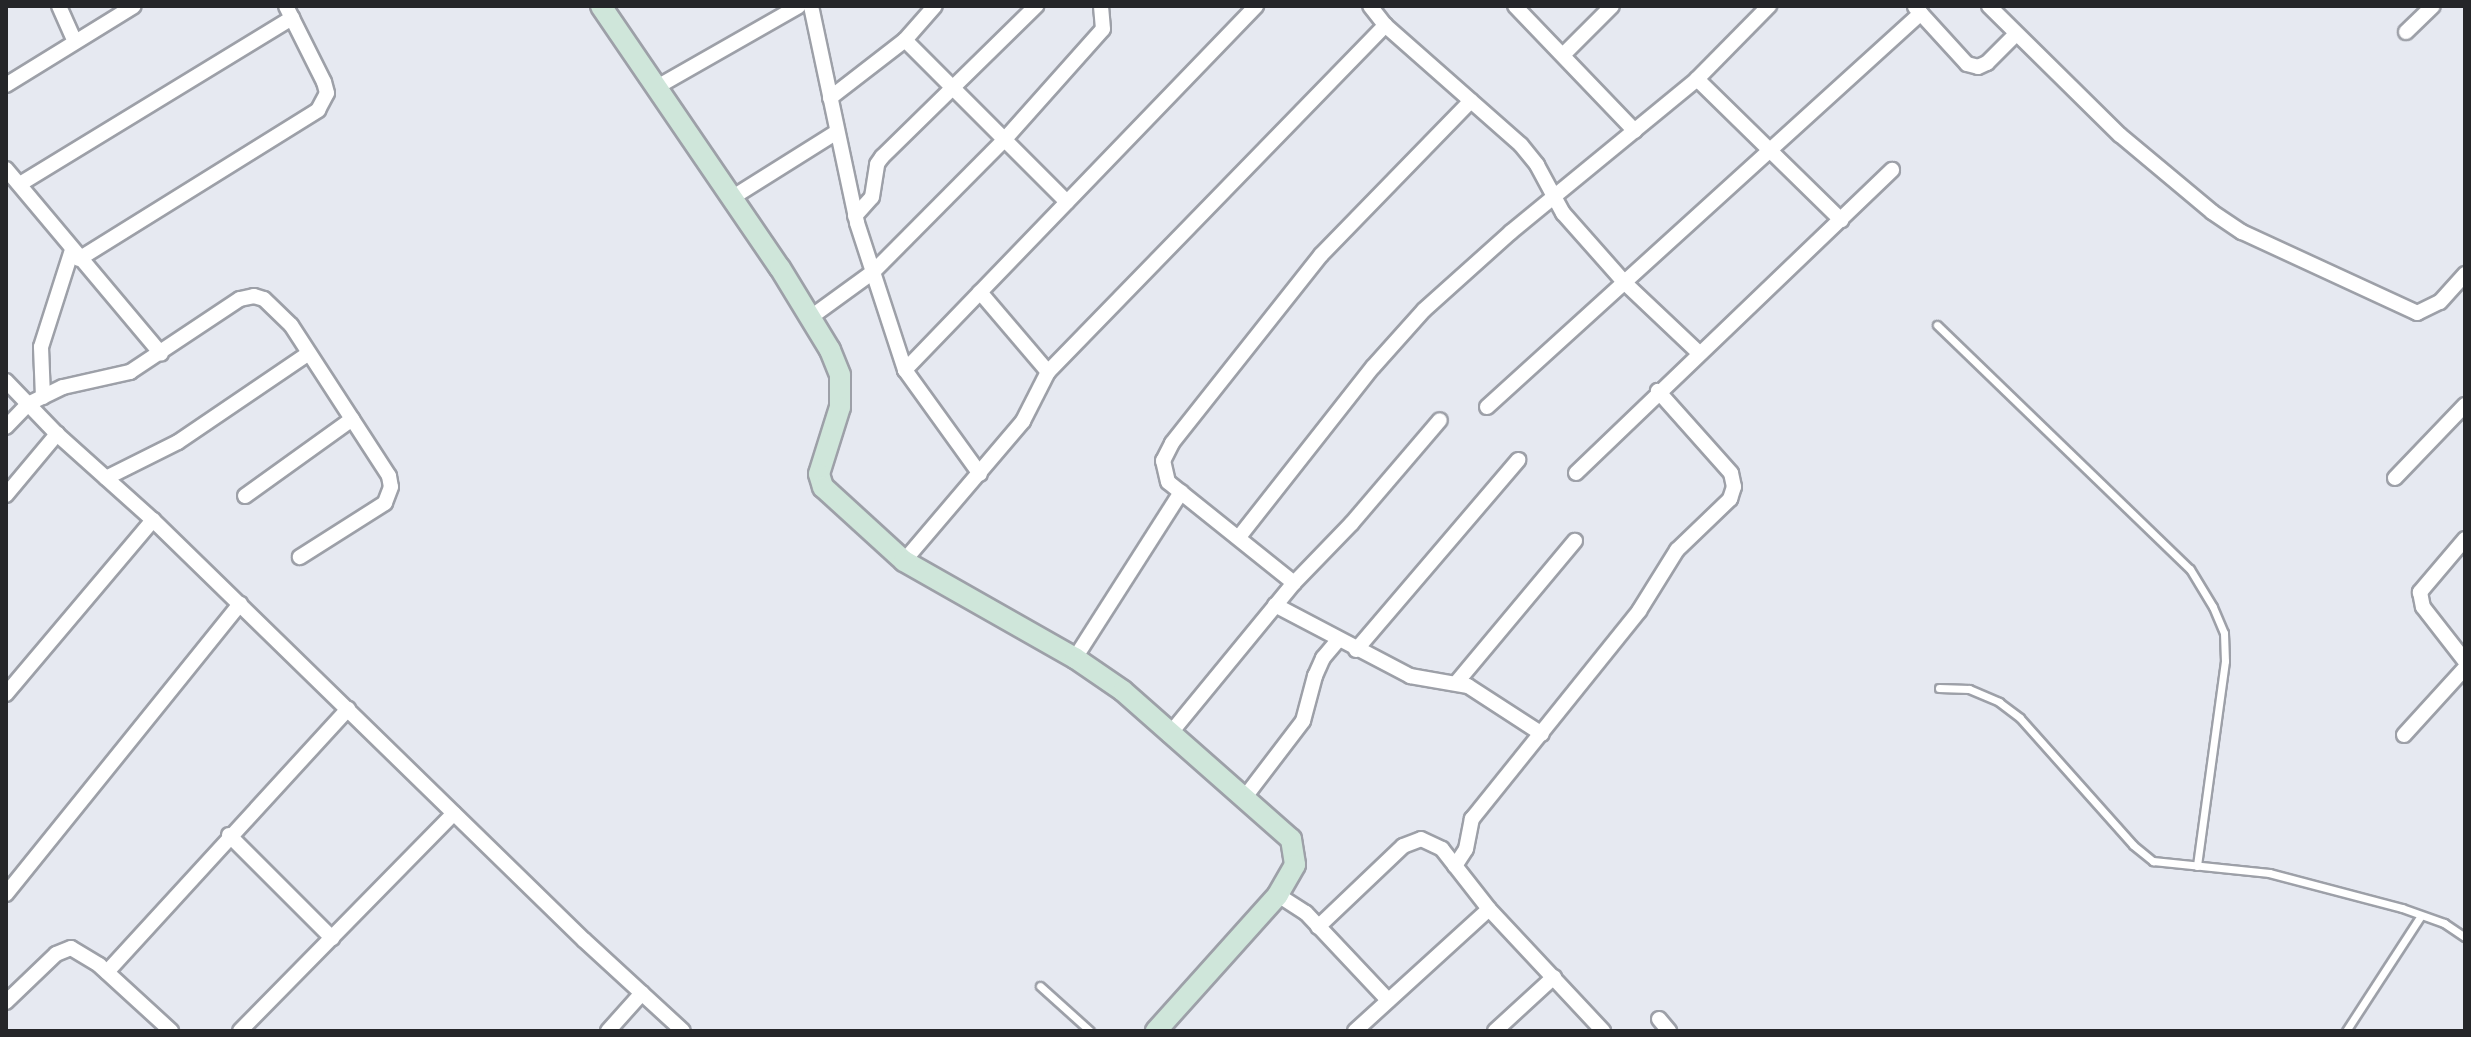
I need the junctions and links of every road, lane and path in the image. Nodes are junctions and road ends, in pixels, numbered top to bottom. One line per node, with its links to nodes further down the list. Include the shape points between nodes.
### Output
1 (59, 6): 22 (street)
2 (134, 6): 22 (street)
3 (601, 6): 26 (street)
4 (799, 6): 26 (street)
5 (811, 6): 28 (street)
6 (935, 6): 21 (street)
7 (1036, 6): 27 (street)
8 (1101, 6): 32 (street, via 1103,29)
9 (1256, 6): 39 (street)
10 (1370, 6): 18 (street)
11 (1515, 6): 23 (street)
12 (1612, 6): 23 (street)
13 (1769, 6): 24 (street)
14 (1989, 6): 20 (street)
15 (2433, 6): 19 (street)
16 (1918, 9): 20 (street, via 1958,57 1978,67); 33 (street)
17 (289, 12): 36 (street); 42 (street, via 324,82 327,93 318,110)
18 (1385, 25): 29 (street); 53 (street)
19 (2406, 32)
20 (2016, 34): 44 (street, via 2120,135 2242,232 2417,313 2440,302)
21 (905, 40): 27 (street); 28 (street)
22 (75, 42): 25 (street)
23 (1563, 55): 30 (street)
24 (1697, 79): 30 (street); 33 (street)
25 (6, 85)
26 (657, 87): 38 (street)
27 (953, 87): 32 (street); 40 (street, via 882,157 872,197)
28 (830, 98): 31 (street)
29 (1471, 101): 37 (street, via 1521,145); 69 (street, via 1321,255 1172,443 1163,471)
30 (1635, 131): 37 (street)
31 (837, 132): 38 (street); 40 (street)
32 (1005, 139): 39 (street); 43 (street)
33 (1769, 150): 41 (street); 45 (street)
34 (6, 169): 36 (street)
35 (1892, 170): 41 (street)
36 (20, 184): 42 (street)
37 (1554, 198): 45 (street); 73 (street, via 1397,338)
38 (730, 199): 47 (street)
39 (1067, 202): 46 (street)
40 (855, 216): 43 (street)
41 (1841, 220): 50 (street)
42 (76, 254): 51 (street); 56 (street, via 41,347)
43 (873, 272): 47 (street); 52 (street)
44 (2465, 274)
45 (1625, 283): 50 (street); 59 (street)
46 (980, 292): 52 (street); 53 (street)
47 (811, 317): 77 (street, via 840,375 836,426 819,474 823,487)
48 (1937, 325): 97 (lane, via 2190,569 2213,607 2224,633 2225,661)
49 (309, 353): 51 (street, via 274,306 254,296 240,299); 60 (street); 67 (street, via 178,442)
50 (1699, 353): 55 (street)
51 (161, 354): 56 (street, via 130,372 77,383)
52 (905, 370): 66 (street)
53 (1048, 372): 66 (street, via 1023,421)
54 (6, 381): 57 (street)
55 (1658, 391): 65 (street); 90 (street, via 1731,473 1730,499 1677,550 1639,611)
56 (43, 397): 57 (street)
57 (28, 404): 62 (street); 63 (street)
58 (2465, 405): 68 (street)
59 (1487, 407)
60 (352, 419): 71 (street); 76 (street, via 389,476 391,495)
61 (1440, 420): 78 (street)
62 (6, 427)
63 (57, 434): 67 (street); 70 (street)
64 (1518, 460): 82 (street)
65 (1576, 473)
66 (980, 474): 77 (street)
67 (106, 478): 72 (street)
68 (2395, 478)
69 (1181, 492): 73 (street); 83 (street)
70 (6, 495)
71 (245, 496)
72 (153, 520): 79 (street); 88 (street)
73 (1239, 537): 78 (street)
74 (2465, 539): 84 (street, via 2420,592 2423,607)
75 (1575, 541): 86 (street)
76 (300, 557)
77 (904, 561): 83 (street)
78 (1294, 583): 80 (street)
79 (240, 604): 89 (street); 98 (street)
80 (1275, 605): 81 (street); 91 (street)
81 (1338, 640): 82 (street); 93 (street, via 1315,676 1303,721)
82 (1356, 650): 86 (street, via 1410,676)
83 (1075, 658): 91 (street, via 1123,691)
84 (2465, 661)
85 (2465, 668): 92 (street)
86 (1457, 682): 90 (street)
87 (1939, 688): 97 (lane, via 1969,689 1999,702 2020,718 2133,845 2153,861)
88 (6, 694)
89 (348, 709): 94 (street); 95 (street)
90 (1542, 734): 96 (street, via 1472,819 1466,849)
91 (1169, 735): 93 (street)
92 (2404, 735)
93 (1245, 797): 99 (street, via 1291,839 1295,865)
94 (454, 813): 104 (street); 108 (street)
95 (229, 835): 104 (street); 105 (street)
96 (1455, 866): 100 (street); 102 (street, via 1431,843 1413,840)
97 (2197, 866): 101 (lane, via 2269,873)
98 (6, 894)
99 (1278, 895): 102 (street, via 1297,905); 117 (street)
100 (1489, 909): 106 (street); 109 (street)
101 (2420, 917): 103 (lane, via 2444,923); 122 (lane)
102 (1318, 927): 109 (street)
103 (2465, 937)
104 (332, 938): 113 (street)
105 (107, 972): 110 (street, via 71,948 56,954); 112 (street)
106 (1554, 977): 119 (street); 120 (street)
107 (1040, 986): 116 (lane)
108 (642, 993): 114 (street); 115 (street)
109 (1388, 1000): 118 (street)
110 (6, 1002)
111 (1659, 1019): 121 (street)
112 (171, 1031)
113 (240, 1031)
114 (608, 1031)
115 (683, 1031)
116 (1090, 1031)
117 (1156, 1031)
118 (1355, 1031)
119 (1495, 1031)
120 (1603, 1031)
121 (1669, 1031)
122 (2346, 1031)

